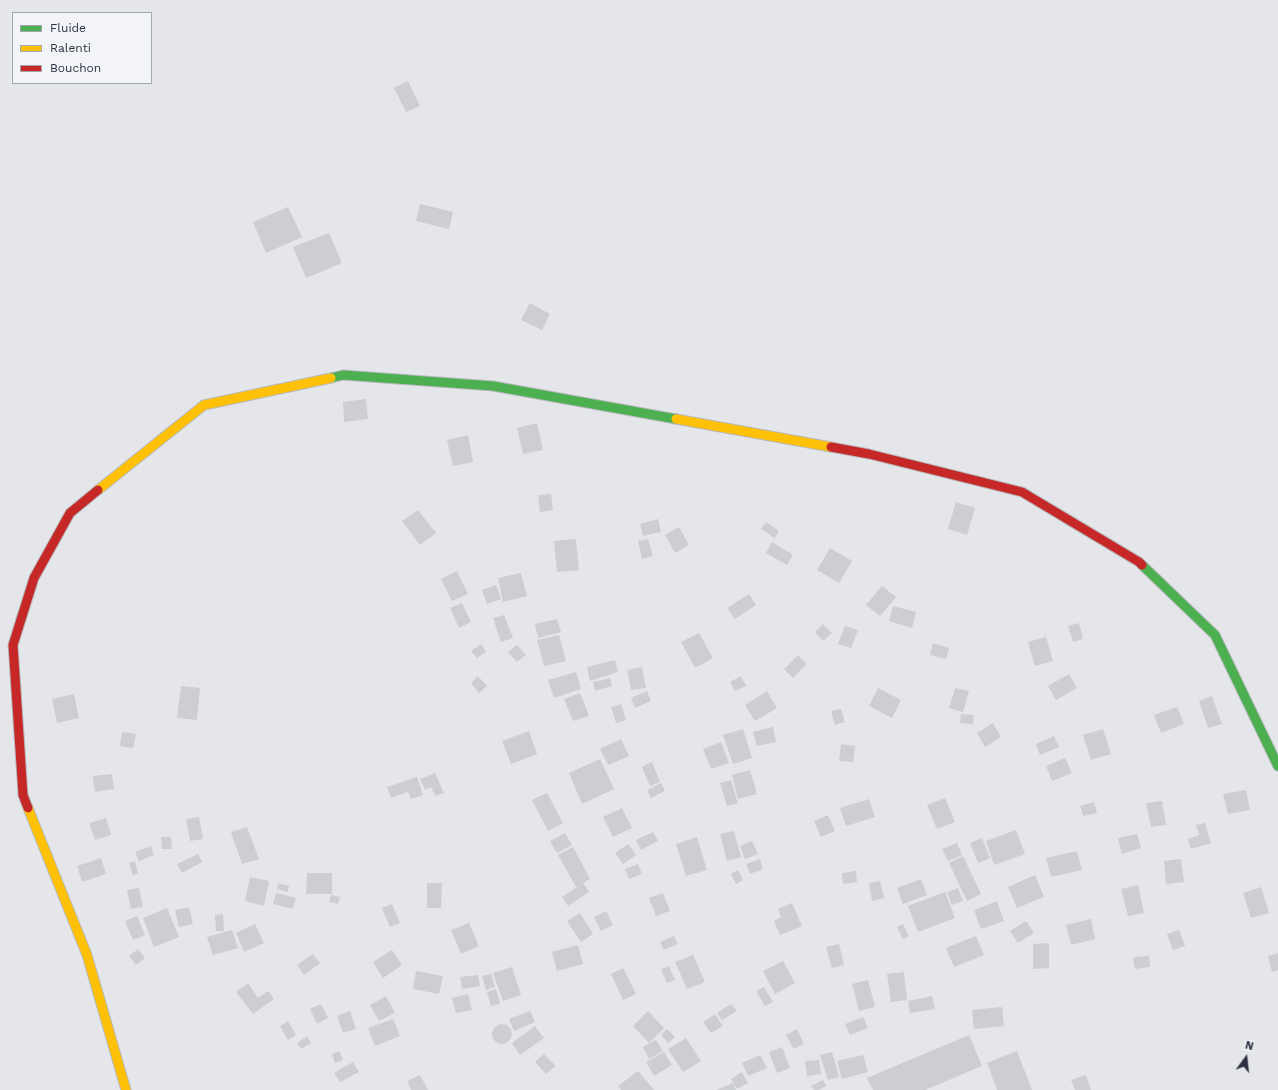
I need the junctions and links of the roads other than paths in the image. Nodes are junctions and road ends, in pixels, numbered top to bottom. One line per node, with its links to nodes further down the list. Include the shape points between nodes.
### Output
1 (1278, 766): 2 (highway, via 1215,635 1139,562 1022,492 869,454 493,386 343,375 204,404 70,513 34,578 13,645 23,795 86,955)
2 (126, 1090)

